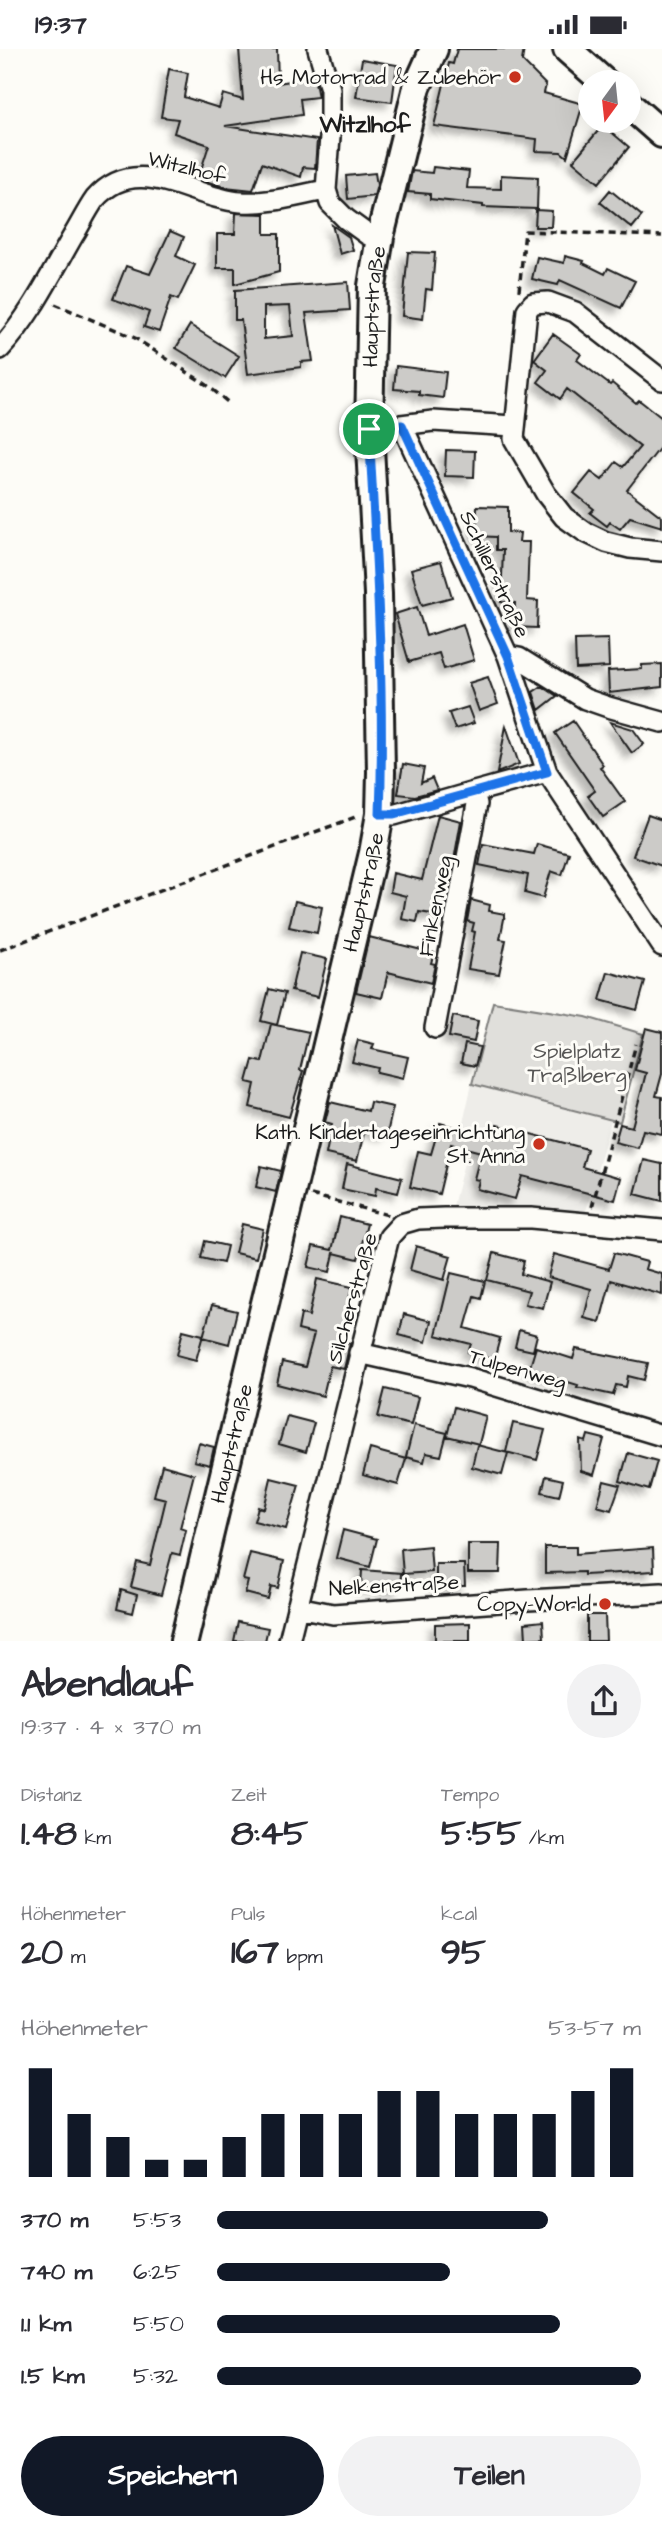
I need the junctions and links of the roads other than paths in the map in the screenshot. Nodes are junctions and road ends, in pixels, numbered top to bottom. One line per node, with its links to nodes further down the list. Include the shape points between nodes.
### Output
1 (318, 49): 7 (street, via 330,89)
2 (434, 49): 8 (street, Hauptstraße, via 417,87)
3 (567, 49): 4 (street)
4 (591, 70)
5 (641, 115): 6 (street)
6 (662, 134)
7 (326, 190): 8 (street, via 330,203 345,219 368,235); 9 (street, Witzlhof, via 244,202 154,178 120,181 96,199)
8 (380, 237): 13 (street, Hauptstraße, via 372,286)
9 (0, 349)
10 (662, 380): 12 (street, via 575,311 548,302 533,303 525,320)
11 (402, 425): 12 (street, via 433,421); 13 (street); 15 (street, Schillerstraße)
12 (514, 426): 14 (street, via 514,439 564,517 606,542)
13 (369, 429): 19 (street, Hauptstraße, via 378,594)
14 (662, 551)
15 (508, 656): 16 (street, Schillerstraße, via 519,658 585,699); 17 (street)
16 (662, 722)
17 (547, 772): 18 (street); 20 (street)
18 (474, 792): 19 (street); 21 (street, Finkenweg, via 477,804)
19 (380, 814): 27 (street, Hauptstraße)
20 (662, 946)
21 (435, 1028)
22 (662, 1230): 23 (street, Silcherstraße, via 531,1218 418,1219 401,1224 389,1237)
23 (359, 1353): 24 (street, Tulpenweg, via 470,1378); 26 (street, Silcherstraße)
24 (662, 1436)
25 (662, 1593): 26 (street, Nelkenstraße, via 333,1614)
26 (297, 1607): 28 (street, Silcherstraße)
27 (184, 1641)
28 (289, 1641)

